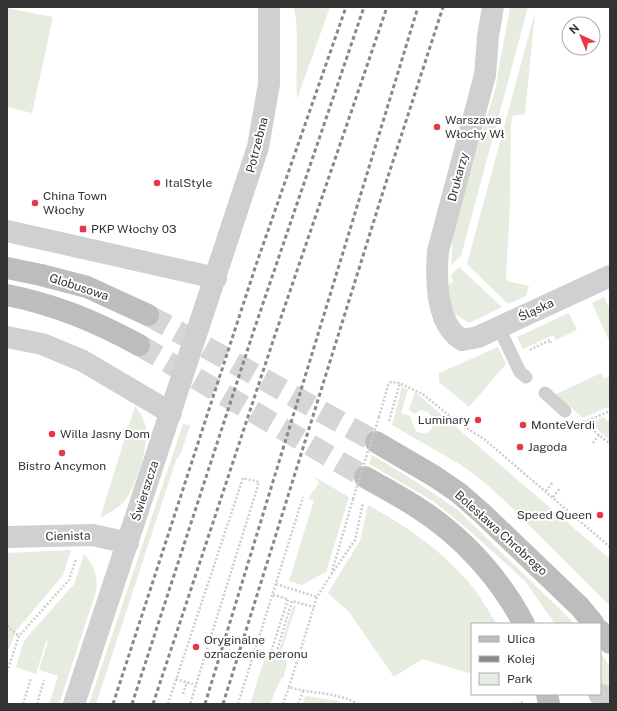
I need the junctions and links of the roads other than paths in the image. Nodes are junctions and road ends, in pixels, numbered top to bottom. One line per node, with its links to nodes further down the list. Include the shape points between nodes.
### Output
1 (269, 7): 6 (street, Potrzebna, via 269,84 265,115 250,175)
2 (493, 7): 11 (street, Drukarzy, via 485,75 438,251 436,272 443,313 450,331)
3 (7, 231): 6 (street)
4 (7, 268): 8 (main road, Globusowa, via 87,287)
5 (610, 276): 9 (street, Śląska)
6 (216, 278): 16 (street, Świerszcza)
7 (7, 296): 12 (main road, via 70,312)
8 (148, 315)
9 (499, 328): 11 (street, Śląska, via 478,338); 13 (lane, via 520,372)
10 (7, 337): 16 (street, via 42,344 83,361)
11 (462, 340)
12 (139, 345)
13 (526, 377)
14 (545, 393): 15 (lane)
15 (565, 411)
16 (171, 413): 20 (street, Świerszcza)
17 (376, 442): 22 (main road, Bolesława Chrobrego, via 434,476 474,506 574,601)
18 (365, 477): 21 (main road, via 418,508 456,538 501,586)
19 (7, 537): 20 (street, Cienista, via 93,535)
20 (128, 543): 25 (street, Świerszcza)
21 (523, 623)
22 (593, 623)
23 (601, 632): 24 (main road)
24 (610, 643)
25 (74, 704)

